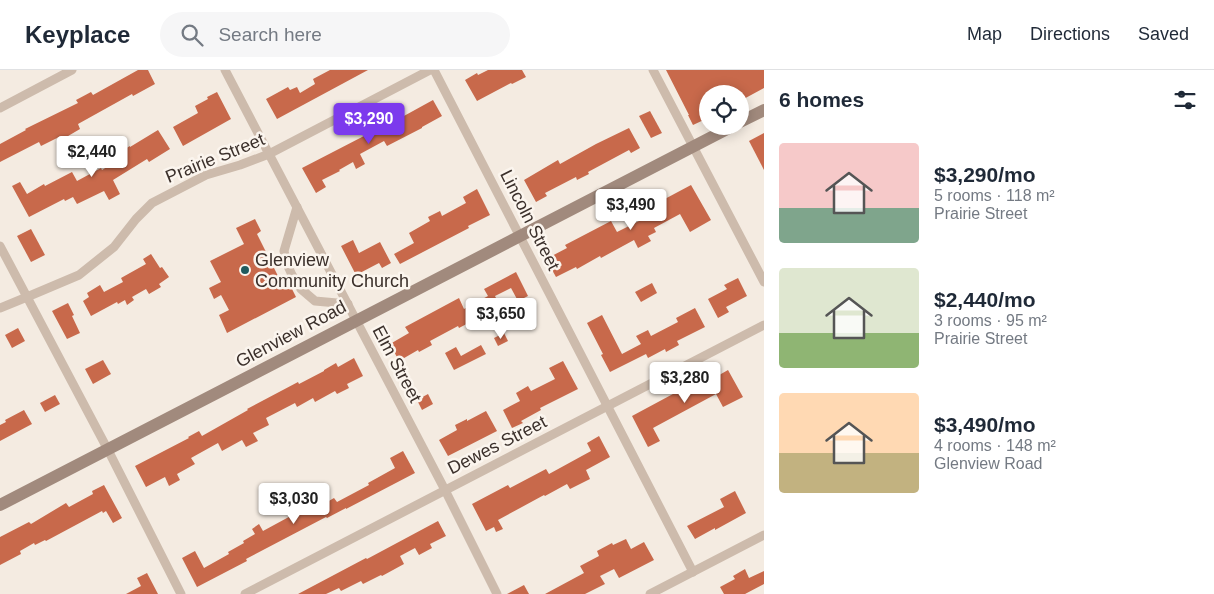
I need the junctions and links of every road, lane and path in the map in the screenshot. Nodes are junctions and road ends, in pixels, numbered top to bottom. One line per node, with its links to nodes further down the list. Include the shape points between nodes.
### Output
1 (72, 70): 6 (street)
2 (225, 70): 11 (street, Elm Street)
3 (430, 70): 11 (street, Prairie Street)
4 (434, 70): 13 (street, Lincoln Street)
5 (653, 70): 10 (street)
6 (0, 108)
7 (764, 110): 8 (main road)
8 (749, 118)
9 (716, 135): 10 (main road, Glenview Road)
10 (693, 147): 13 (main road, Glenview Road); 15 (street)
11 (269, 154): 12 (street, Elm Street); 16 (street, Prairie Street, via 206,175 152,203 114,247 79,275)
12 (297, 207): 17 (street, Elm Street); 17 (street, via 284,251 292,275 301,289 315,301)
13 (520, 235): 19 (main road, Glenview Road); 21 (street, Lincoln Street)
14 (0, 246): 16 (street)
15 (764, 282)
16 (27, 297): 18 (street, Prairie Street); 22 (street)
17 (348, 304): 19 (street, Elm Street)
18 (0, 308)
19 (356, 320): 22 (main road, Glenview Road); 23 (street, Elm Street)
20 (764, 325): 21 (street, Dewes Street)
21 (607, 406): 23 (street, Dewes Street); 26 (street, Lincoln Street)
22 (108, 450): 24 (main road, Glenview Road); 27 (street)
23 (445, 490): 28 (street, Dewes Street); 29 (street, Elm Street)
24 (0, 505)
25 (764, 535): 26 (street)
26 (693, 572): 30 (street)
27 (181, 594)
28 (245, 594)
29 (498, 594)
30 (650, 594)

